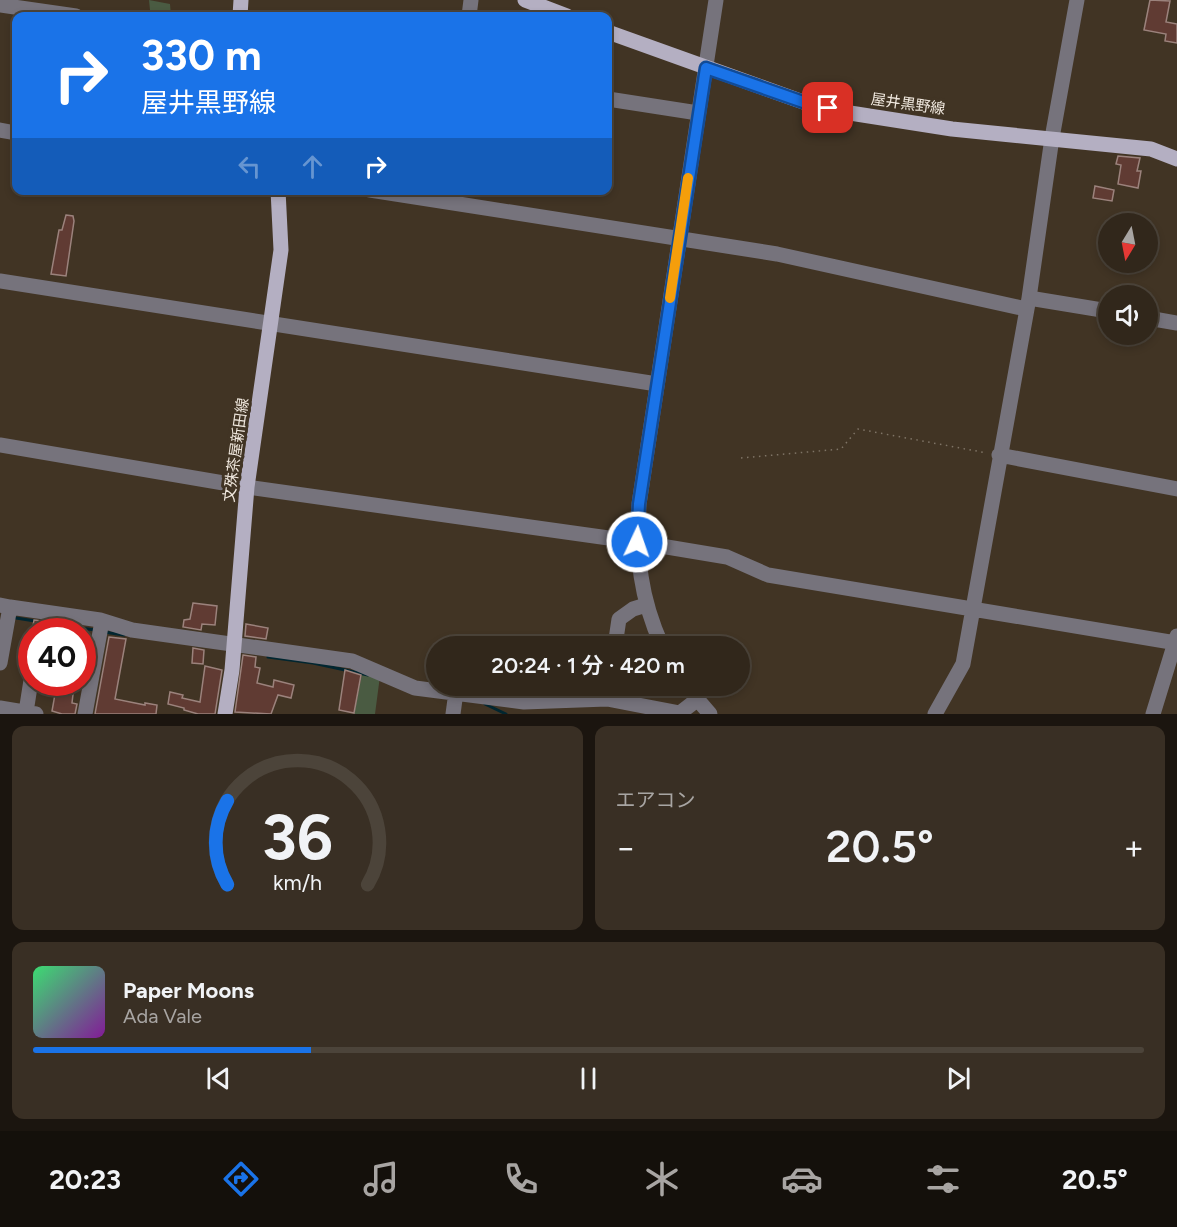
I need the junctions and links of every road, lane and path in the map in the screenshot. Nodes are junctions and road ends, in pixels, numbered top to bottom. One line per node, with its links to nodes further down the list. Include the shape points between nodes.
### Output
1 (525, 0): 6 (main road)
2 (716, 0): 8 (street)
3 (1077, 0): 11 (street)
4 (0, 5): 5 (street)
5 (48, 12)
6 (556, 12)
7 (612, 33): 8 (main road, 屋井黒野線)
8 (706, 68): 10 (street); 11 (main road, 屋井黒野線, via 806,103 849,113 952,129)
9 (612, 100): 10 (street)
10 (698, 113): 15 (street)
11 (1052, 138): 12 (main road, 屋井黒野線, via 1151,149); 17 (street)
12 (1177, 159)
13 (278, 195): 21 (main road, 文殊茶屋新田線, via 281,250)
14 (402, 195): 15 (street)
15 (679, 238): 17 (street); 22 (street)
16 (0, 281): 21 (street)
17 (1027, 303): 18 (street); 24 (street)
18 (1098, 310)
19 (1158, 319): 20 (street)
20 (1177, 322)
21 (272, 324): 22 (street); 26 (main road, 文殊茶屋新田線)
22 (657, 384): 28 (street)
23 (0, 445): 26 (street)
24 (999, 455): 25 (path, via 858,429 841,449); 27 (street); 31 (street)
25 (741, 458)
26 (247, 487): 28 (street); 36 (main road, 文殊茶屋新田線)
27 (1177, 489)
28 (637, 542): 29 (street); 31 (street, via 727,557 768,575)
29 (646, 605): 33 (street, via 619,619); 34 (street)
30 (5, 606): 32 (street); 37 (street)
31 (973, 608): 35 (street); 52 (street, via 963,664)
32 (102, 621): 36 (street, via 132,630); 48 (street)
33 (616, 636)
34 (658, 636)
35 (1176, 640): 53 (street)
36 (235, 644): 38 (street, via 352,661); 49 (main road, 文殊茶屋新田線)
37 (0, 663)
38 (426, 689)
39 (31, 696): 47 (street)
40 (455, 696): 50 (street)
41 (483, 696): 42 (street, via 524,702)
42 (574, 696)
43 (622, 696): 45 (street, via 680,713)
44 (695, 696): 45 (street)
45 (698, 699): 51 (street)
46 (0, 708): 47 (street)
47 (31, 713)
48 (85, 714)
49 (226, 714)
50 (453, 714)
51 (710, 714)
52 (935, 714)
53 (1153, 714)

